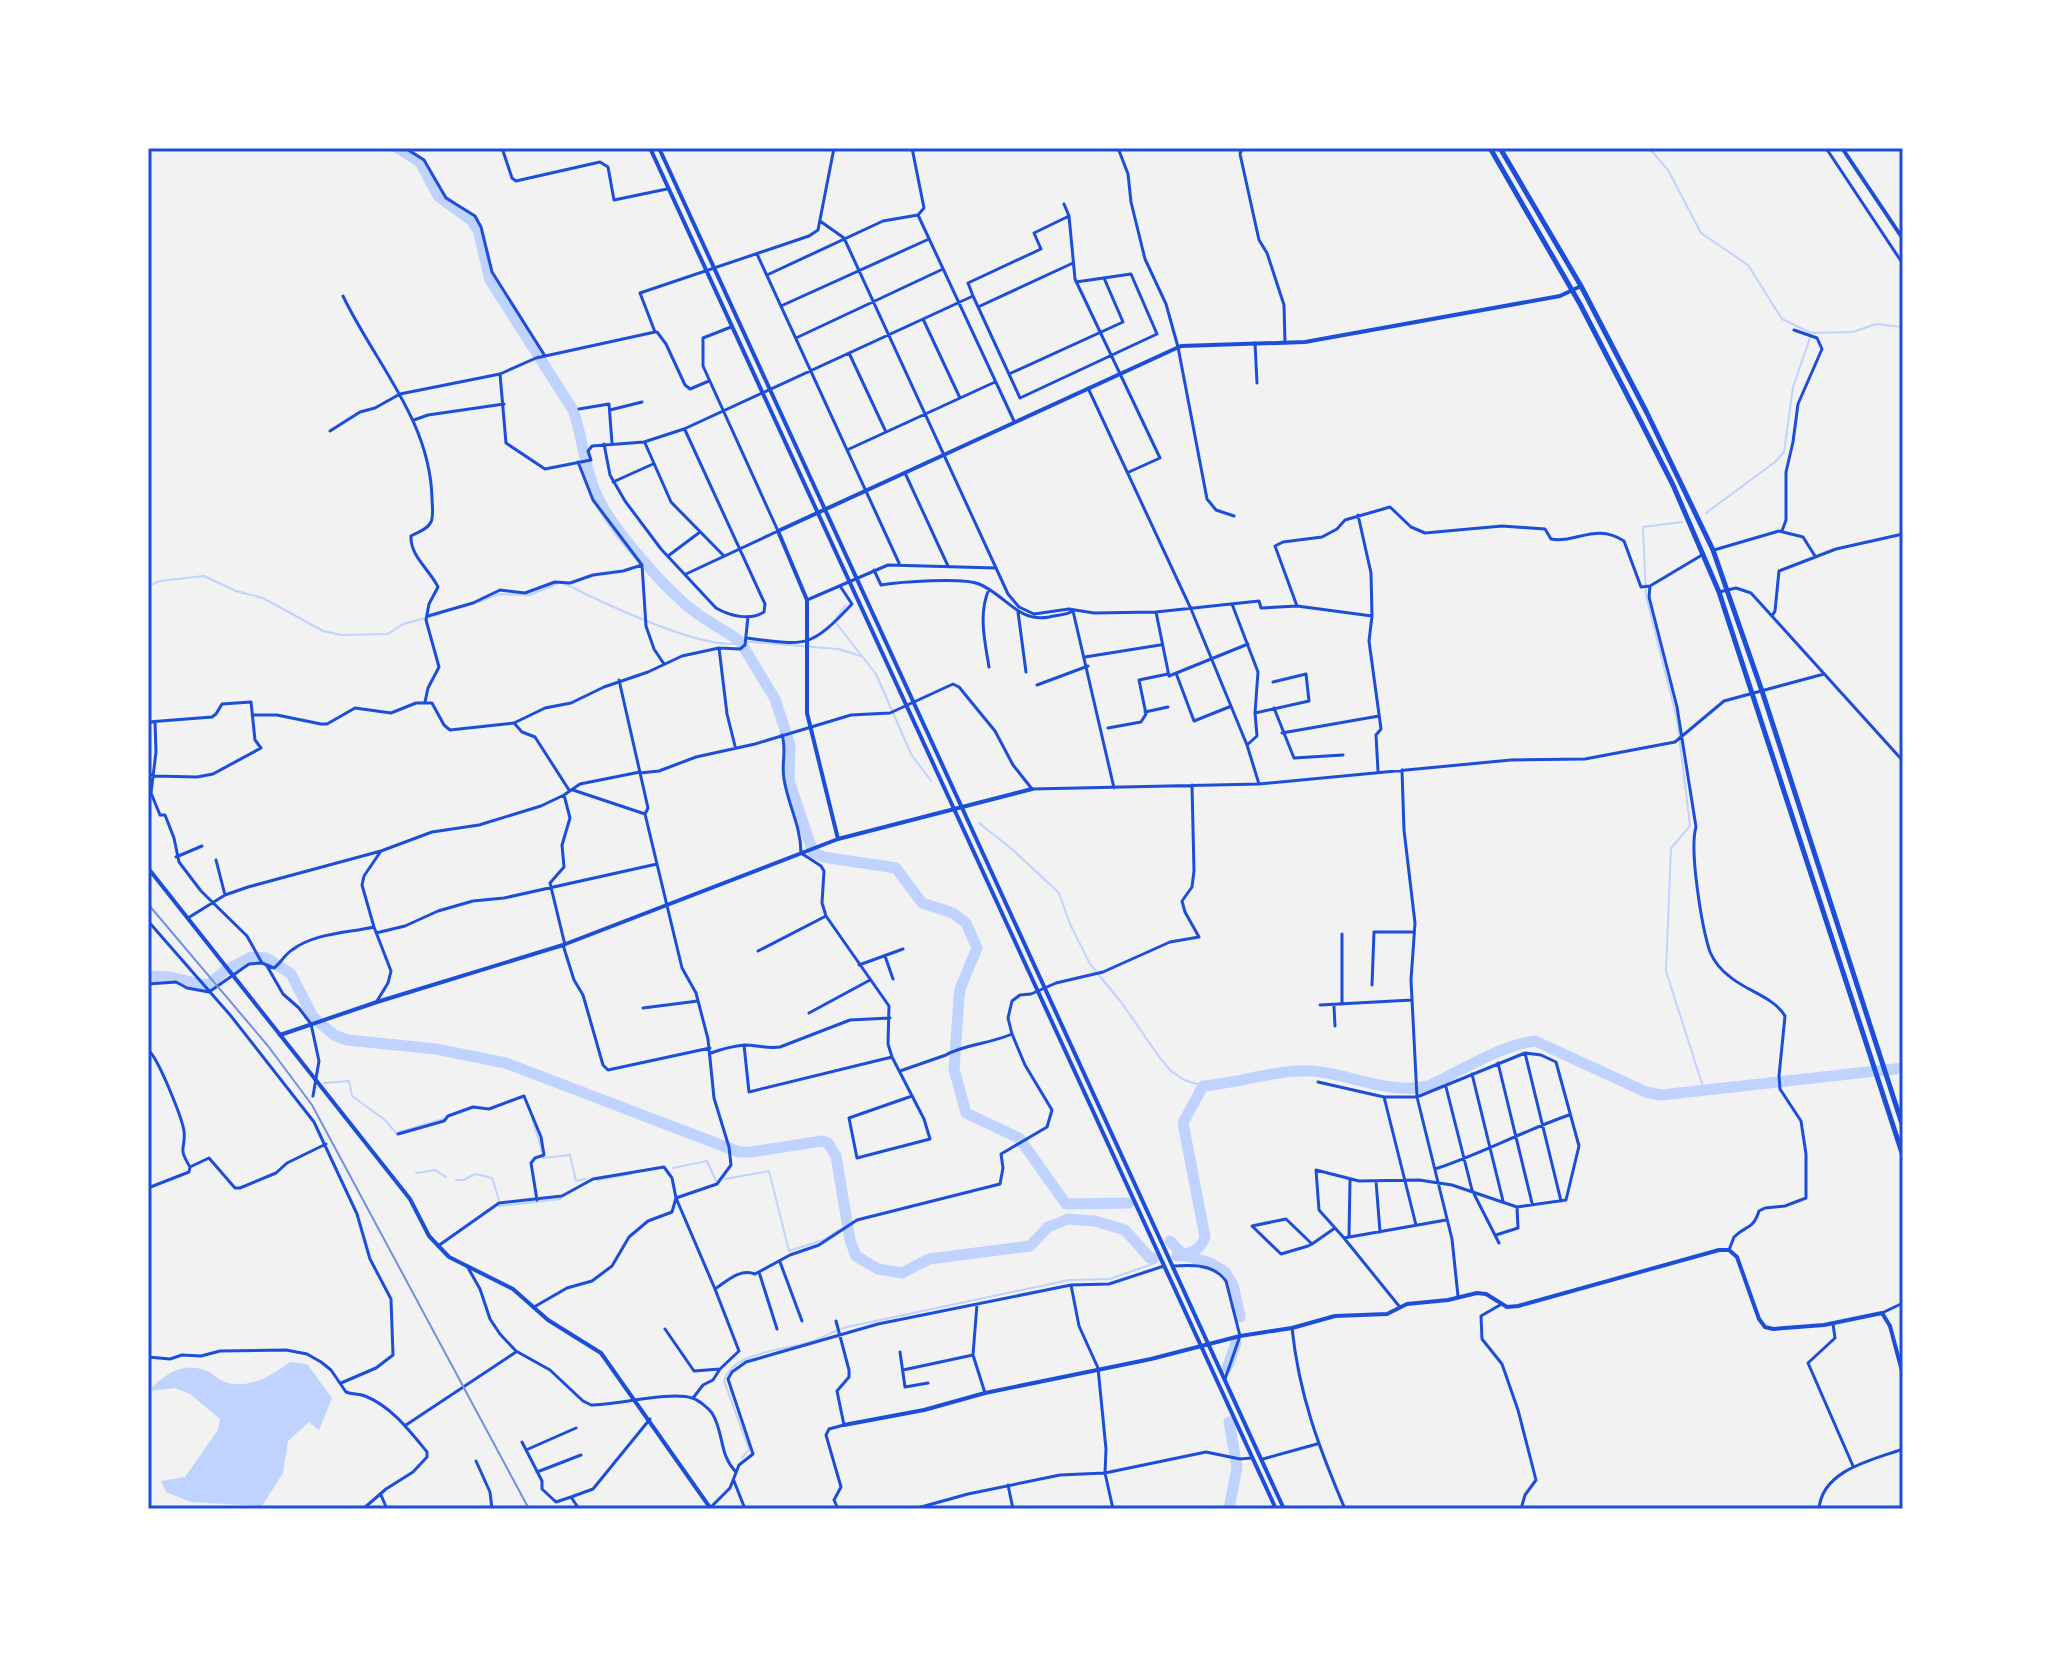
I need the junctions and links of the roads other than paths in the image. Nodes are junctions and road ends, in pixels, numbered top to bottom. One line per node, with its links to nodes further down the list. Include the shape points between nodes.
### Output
1 (405, 148): 51 (street, via 424,160 446,198 475,216 492,272)
2 (502, 148): 13 (street, via 516,181 600,162 608,167 614,200)
3 (650, 148): 13 (main road)
4 (659, 148): 24 (main road)
5 (834, 148): 17 (street)
6 (912, 148): 15 (street, via 924,208)
7 (1118, 148): 48 (street, via 1145,259)
8 (1242, 148): 47 (street, via 1259,240 1284,305)
9 (1490, 148): 32 (highway)
10 (1500, 148): 31 (highway)
11 (1826, 148): 23 (street)
12 (1842, 148): 20 (main road)
13 (669, 188): 26 (main road)
14 (1064, 204): 16 (street)
15 (918, 215): 18 (street, via 883,221); 19 (street)
16 (1069, 216): 22 (street); 34 (street, via 1034,233 1041,249 968,283)
17 (820, 221): 18 (street); 21 (street, via 809,236)
18 (844, 238): 27 (street); 28 (street)
19 (929, 239): 25 (street); 27 (street)
20 (1903, 239)
21 (757, 254): 24 (street); 28 (street)
22 (1073, 263): 30 (street); 38 (street)
23 (1903, 264)
24 (713, 268): 26 (street); 60 (main road)
25 (943, 269): 35 (street); 36 (street)
26 (707, 270): 40 (main road); 42 (street, via 640,293)
27 (859, 271): 35 (street); 37 (street)
28 (767, 275): 37 (street)
29 (1104, 278): 30 (street); 43 (street, via 1123,322); 50 (street, via 1131,274 1157,334)
30 (1076, 282): 43 (street)
31 (1581, 286): 32 (main road); 95 (highway)
32 (1571, 291): 47 (main road); 96 (highway, via 1673,485)
33 (343, 296): 62 (street)
34 (973, 296): 36 (street); 38 (street)
35 (873, 302): 44 (street); 45 (street)
36 (958, 303): 39 (street); 57 (street)
37 (781, 306): 45 (street)
38 (978, 307): 54 (street)
39 (923, 319): 44 (street); 63 (street)
40 (732, 326): 56 (street, via 703,338); 61 (main road)
41 (1794, 330): 91 (street, via 1817,338 1822,349 1798,404)
42 (655, 332): 51 (street); 56 (street, via 685,385 690,389)
43 (1099, 332): 50 (street); 54 (street)
44 (888, 335): 49 (street); 69 (street)
45 (796, 338): 52 (street)
46 (1255, 343): 47 (main road); 48 (main road); 58 (street)
47 (1285, 343)
48 (1178, 347): 55 (main road); 89 (street, via 1207,499 1216,510)
49 (849, 353): 52 (street); 74 (street)
50 (1110, 356): 54 (street, via 1020,398); 55 (street)
51 (544, 357): 53 (street)
52 (811, 370): 60 (street); 78 (street)
53 (500, 374): 62 (street); 65 (street)
54 (1009, 374)
55 (1119, 374): 59 (main road); 82 (street, via 1160,458)
56 (709, 381): 68 (street)
57 (995, 382): 63 (street); 71 (street)
58 (1257, 383)
59 (1088, 388): 71 (main road); 82 (street)
60 (768, 390): 61 (street); 86 (main road)
61 (762, 393): 68 (street); 87 (main road)
62 (400, 394): 70 (street); 73 (street)
63 (960, 398): 69 (street)
64 (642, 402): 67 (street)
65 (504, 404): 70 (street); 80 (street, via 505,440 512,448 545,469)
66 (579, 409): 67 (street, via 609,404)
67 (610, 410): 76 (street)
68 (722, 411): 72 (street); 90 (street)
69 (925, 414): 74 (street); 79 (street)
70 (414, 420): 123 (street, via 431,476 432,516 429,526 410,541 438,587)
71 (1014, 422): 79 (main road)
72 (684, 429): 75 (street); 94 (street)
73 (330, 431)
74 (886, 432): 78 (street)
75 (644, 442): 76 (street); 81 (street)
76 (612, 443): 77 (street)
77 (604, 444): 80 (street, via 589,447 591,460); 84 (street)
78 (847, 450): 85 (street)
79 (944, 455): 83 (main road); 103 (street)
80 (583, 461): 101 (street, via 597,507)
81 (653, 464): 84 (street); 92 (street, via 671,502)
82 (1129, 472): 116 (street)
83 (905, 473): 85 (main road); 102 (street)
84 (613, 482): 97 (street)
85 (866, 491): 86 (main road); 100 (street)
86 (825, 509): 87 (main road); 106 (main road)
87 (819, 513): 90 (main road); 107 (main road)
88 (1358, 515): 109 (street, via 1390,507 1425,533 1502,526 1545,529 1557,540 1594,532 1617,536 1624,541 1638,583); 115 (street, via 1322,537 1275,546); 120 (street, via 1371,573)
89 (1234, 516)
90 (778, 531): 94 (street); 113 (main road)
91 (1782, 531): 95 (street); 99 (street, via 1803,537)
92 (700, 532): 97 (street); 98 (street)
93 (1903, 534): 99 (street)
94 (740, 549): 98 (street); 122 (street, via 765,604 764,612)
95 (1713, 550): 111 (highway)
96 (1703, 554): 109 (street); 112 (highway)
97 (668, 556): 105 (street)
98 (724, 556): 105 (street)
99 (1815, 556): 121 (street, via 1779,571)
100 (899, 563): 102 (street); 104 (street)
101 (642, 565): 123 (street, via 525,593 500,590); 131 (street, via 645,619)
102 (948, 566): 103 (street)
103 (996, 568): 117 (street, via 1013,602 1027,612)
104 (874, 570): 106 (street); 110 (street, via 881,585 977,583)
105 (686, 574): 122 (street, via 716,608)
106 (858, 578): 107 (street); 143 (main road)
107 (851, 581): 108 (street); 145 (main road)
108 (840, 586): 113 (street); 127 (street, via 852,604)
109 (1650, 586): 160 (street)
110 (989, 589): 118 (street); 133 (street, via 983,625)
111 (1727, 589): 112 (street); 121 (street, via 1745,589); 141 (highway)
112 (1719, 592): 142 (highway)
113 (807, 600): 127 (main road)
114 (1232, 604): 115 (street); 116 (street); 125 (street)
115 (1297, 606): 120 (street)
116 (1191, 609): 119 (street); 130 (street)
117 (1073, 611): 118 (street, via 1041,619); 119 (street); 129 (street)
118 (1018, 612): 134 (street)
119 (1156, 612): 126 (street)
120 (1372, 616): 152 (street, via 1369,641)
121 (1772, 616): 137 (street)
122 (748, 617): 124 (street)
123 (426, 618): 144 (street, via 439,667)
124 (744, 644): 127 (street); 128 (street)
125 (1248, 644): 130 (street); 150 (street, via 1258,672)
126 (1162, 645): 129 (street); 136 (street)
127 (808, 646): 156 (main road)
128 (719, 648): 131 (street); 162 (street)
129 (1085, 657): 132 (street)
130 (1210, 659): 135 (street); 146 (street)
131 (664, 664): 138 (street)
132 (1088, 666): 140 (street); 172 (street)
133 (989, 667)
134 (1026, 672)
135 (1176, 673): 136 (street); 146 (street, via 1194,721)
136 (1168, 674): 149 (street, via 1139,680)
137 (1824, 674): 141 (street); 164 (street)
138 (619, 680): 155 (street); 168 (street)
139 (1273, 682): 148 (street, via 1306,674 1309,701)
140 (1037, 685)
141 (1762, 691): 142 (street); 243 (highway)
142 (1753, 693): 160 (street, via 1724,701); 248 (highway)
143 (914, 701): 145 (street); 173 (street, via 956,684 995,731); 176 (main road)
144 (425, 702): 151 (street, via 391,713 355,708 327,724); 155 (street, via 432,703 450,730)
145 (906, 706): 156 (street); 177 (main road)
146 (1231, 706): 161 (street)
147 (1168, 707): 149 (street)
148 (1274, 708): 150 (street); 158 (street)
149 (1145, 712): 157 (street, via 1141,722)
150 (1255, 713): 161 (street, via 1257,736)
151 (253, 715): 154 (street, via 251,702 225,703 215,716); 169 (street, via 260,751 213,774)
152 (1379, 716): 158 (street); 166 (street)
153 (148, 722): 154 (street)
154 (155, 722): 169 (street)
155 (514, 723): 174 (street, via 535,737)
156 (810, 727): 159 (street); 179 (main road)
157 (1108, 728)
158 (1282, 733): 163 (street, via 1294,758)
159 (785, 735): 162 (street); 182 (street, via 784,781)
160 (1681, 738): 165 (street, via 1585,759); 273 (street, via 1696,827 1692,839 1699,899 1711,953 1727,975 1783,1011 1780,1089 1801,1121 1806,1154 1806,1198 1759,1211 1756,1222 1734,1237)
161 (1247, 745): 170 (street)
162 (735, 746): 168 (street)
163 (1343, 755)
164 (1903, 761)
165 (1402, 770): 166 (street); 195 (street)
166 (1378, 771): 170 (street)
167 (148, 773): 169 (street)
168 (640, 773): 174 (street); 178 (street)
169 (154, 776): 183 (street, via 151,793 174,838)
170 (1259, 784): 171 (street)
171 (1192, 785): 172 (street); 210 (street, via 1194,871 1192,887 1182,901 1199,937 1170,942 1103,972)
172 (1114, 788): 173 (street)
173 (1032, 789): 176 (main road)
174 (570, 790): 175 (street); 178 (street)
175 (564, 795): 181 (street); 187 (street, via 570,818 562,845 564,867)
176 (964, 807): 177 (main road); 210 (main road)
177 (955, 809): 179 (main road); 211 (main road)
178 (645, 814): 185 (street)
179 (838, 839): 182 (main road)
180 (202, 846): 183 (street)
181 (381, 851): 188 (street); 194 (street, via 362,885)
182 (804, 852): 190 (main road); 191 (street, via 824,871)
183 (176, 857): 189 (street)
184 (216, 860): 188 (street)
185 (657, 864): 187 (street); 190 (street)
186 (148, 868): 192 (main road)
187 (550, 887): 196 (street, via 473,901); 198 (street)
188 (225, 895): 189 (street)
189 (212, 902): 192 (street); 202 (street, via 247,936)
190 (667, 905): 198 (main road); 214 (street, via 682,968)
191 (826, 916): 200 (street); 203 (street)
192 (188, 918): 205 (main road)
193 (148, 921): 212 (street)
194 (374, 927): 196 (street); 204 (street, via 314,939 290,950 274,968)
195 (1414, 932): 209 (street, via 1374,932); 213 (street)
196 (376, 933): 215 (street, via 391,971)
197 (1342, 934): 216 (street)
198 (564, 945): 215 (main road); 228 (street, via 608,1070)
199 (903, 949): 201 (street)
200 (758, 951)
201 (885, 956): 203 (street); 206 (street)
202 (261, 961): 204 (street); 205 (street)
203 (859, 965): 207 (street)
204 (267, 966): 222 (street, via 283,994)
205 (229, 971): 212 (street); 225 (main road)
206 (893, 979)
207 (870, 980): 220 (street); 221 (street, via 889,1006)
208 (148, 984): 212 (street, via 176,982)
209 (1372, 985)
210 (1044, 988): 211 (street); 277 (main road)
211 (1038, 991): 224 (street, via 1012,1001); 276 (main road)
212 (209, 992): 246 (street, via 293,1093)
213 (1412, 1000): 216 (street); 240 (street)
214 (698, 1001): 219 (street); 228 (street)
215 (377, 1002): 222 (main road)
216 (1342, 1004): 218 (street)
217 (1320, 1005): 218 (street)
218 (1334, 1005): 223 (street)
219 (643, 1008)
220 (809, 1013)
221 (890, 1018): 226 (street, via 850,1020 780,1047); 230 (street)
222 (312, 1024): 225 (main road); 234 (street)
223 (1335, 1026)
224 (1012, 1034): 232 (street); 274 (street, via 1052,1110 1047,1127 1001,1154 1000,1184 857,1220)
225 (280, 1035): 234 (main road)
226 (744, 1045): 228 (street); 230 (street, via 749,1092)
227 (148, 1050): 250 (street, via 160,1066 184,1131 181,1150)
228 (710, 1051): 258 (street, via 714,1098 731,1165 717,1184)
229 (1525, 1053): 231 (street); 241 (street, via 1556,1062); 242 (street)
230 (892, 1057): 232 (street)
231 (1498, 1063): 233 (street); 245 (street)
232 (904, 1069): 238 (street)
233 (1472, 1074): 236 (street); 247 (street)
234 (317, 1081): 237 (street); 272 (main road, via 410,1199)
235 (1318, 1082): 239 (street)
236 (1446, 1087): 240 (street); 249 (street)
237 (313, 1096)
238 (912, 1096): 238 (street, via 849,1118 857,1158 930,1139)
239 (1384, 1097): 240 (street); 253 (street)
240 (1417, 1097): 251 (street)
241 (1570, 1115): 242 (street); 261 (street, via 1579,1146 1566,1200)
242 (1542, 1124): 245 (street); 261 (street)
243 (1903, 1127)
244 (398, 1134): 259 (street, via 473,1107 489,1109 524,1096 544,1155 531,1163)
245 (1516, 1135): 247 (street); 262 (street)
246 (326, 1144): 250 (street, via 240,1188 209,1158); 307 (street, via 392,1304 393,1357)
247 (1490, 1147): 249 (street); 260 (street)
248 (1903, 1156)
249 (1464, 1160): 251 (street); 257 (street)
250 (190, 1167): 256 (street, via 189,1172)
251 (1435, 1169): 255 (street)
252 (1350, 1180): 254 (street); 266 (street, via 1316,1170 1319,1210); 269 (street)
253 (1406, 1180): 254 (street); 255 (street); 265 (street)
254 (1376, 1181): 267 (street)
255 (1439, 1184): 257 (street); 264 (street)
256 (148, 1188)
257 (1472, 1190): 260 (street); 268 (street)
258 (676, 1198): 259 (street, via 668,1170 657,1167 601,1177 562,1196); 280 (street); 285 (street, via 672,1212 648,1221 629,1237 612,1266)
259 (537, 1200): 272 (street, via 494,1206)
260 (1503, 1201): 263 (street)
261 (1561, 1201): 262 (street)
262 (1533, 1205): 263 (street)
263 (1517, 1207): 268 (street, via 1518,1228)
264 (1446, 1220): 265 (street); 281 (street)
265 (1416, 1225): 267 (street)
266 (1335, 1228): 269 (street); 271 (street)
267 (1380, 1232): 269 (street)
268 (1495, 1235): 270 (street)
269 (1347, 1237): 286 (street)
270 (1499, 1243)
271 (1312, 1244): 271 (street, via 1281,1254 1252,1226 1286,1219)
272 (438, 1246): 275 (main road)
273 (1729, 1250): 284 (main road, via 1518,1306); 290 (main road, via 1741,1265 1765,1327)
274 (780, 1262): 278 (street); 288 (street)
275 (467, 1266): 285 (main road, via 513,1289); 298 (street, via 490,1319)
276 (1164, 1266): 279 (street, via 1109,1284); 297 (main road)
277 (1172, 1267): 295 (street, via 1208,1268 1221,1275); 296 (main road)
278 (759, 1272): 280 (street, via 739,1273); 293 (street)
279 (1071, 1285): 283 (street); 302 (street, via 1079,1326)
280 (715, 1289): 303 (street, via 739,1351)
281 (1458, 1296): 284 (main road, via 1486,1294); 286 (main road)
282 (1903, 1303): 287 (street)
283 (977, 1304): 294 (street); 300 (street)
284 (1500, 1305): 346 (street, via 1481,1316 1481,1334 1502,1364 1528,1442 1536,1480)
285 (534, 1307): 311 (main road, via 601,1353)
286 (1400, 1307): 291 (main road, via 1387,1314 1335,1316)
287 (1882, 1313): 290 (main road); 305 (main road)
288 (802, 1321)
289 (836, 1321): 294 (street)
290 (1832, 1324): 324 (street, via 1835,1338 1808,1363)
291 (1292, 1328): 295 (main road); 317 (street)
292 (665, 1329): 303 (street, via 694,1371)
293 (777, 1329)
294 (839, 1332): 314 (street, via 849,1370 837,1391); 326 (street, via 752,1359 732,1372 729,1385 754,1450)
295 (1240, 1336): 296 (main road); 306 (street)
296 (1209, 1344): 297 (main road); 306 (main road)
297 (1201, 1347): 302 (main road); 321 (main road)
298 (516, 1351): 311 (street, via 550,1370 591,1405); 313 (street)
299 (900, 1352): 304 (street)
300 (973, 1355): 304 (street); 309 (street)
301 (148, 1357): 307 (street, via 286,1350 321,1362)
302 (1098, 1368): 309 (main road); 327 (street)
303 (720, 1369): 310 (street)
304 (903, 1370): 308 (street, via 905,1387)
305 (1903, 1375)
306 (1225, 1379): 322 (main road)
307 (341, 1383): 313 (street, via 346,1392 379,1403)
308 (928, 1383)
309 (985, 1393): 314 (main road)
310 (693, 1398): 311 (street); 326 (street, via 712,1414 723,1452)
311 (637, 1401): 312 (main road)
312 (650, 1419): 331 (street, via 593,1489); 337 (main road)
313 (406, 1425): 330 (street, via 427,1457)
314 (844, 1425): 339 (street, via 826,1435 841,1487 834,1500)
315 (576, 1428): 319 (street)
316 (522, 1442): 319 (street)
317 (1317, 1444): 322 (street); 345 (street)
318 (1903, 1449): 324 (street)
319 (526, 1450): 325 (street)
320 (581, 1455): 325 (street)
321 (1252, 1458): 327 (street, via 1206,1452); 343 (main road)
322 (1262, 1460): 344 (main road)
323 (476, 1461): 335 (street)
324 (1853, 1466): 347 (street, via 1834,1480 1820,1498)
325 (537, 1472): 331 (street, via 542,1489 556,1502)
326 (736, 1472): 328 (street)
327 (1105, 1473): 329 (street); 342 (street)
328 (734, 1481): 337 (street); 338 (street)
329 (1008, 1485): 332 (street); 341 (street)
330 (381, 1495): 333 (street); 334 (street)
331 (571, 1497): 336 (street)
332 (927, 1508): 340 (street)
333 (363, 1509)
334 (387, 1509)
335 (492, 1509)
336 (579, 1509)
337 (710, 1509)
338 (745, 1509)
339 (838, 1509)
340 (914, 1509)
341 (1013, 1509)
342 (1113, 1509)
343 (1276, 1509)
344 (1284, 1509)
345 (1345, 1509)
346 (1521, 1509)
347 (1819, 1509)

